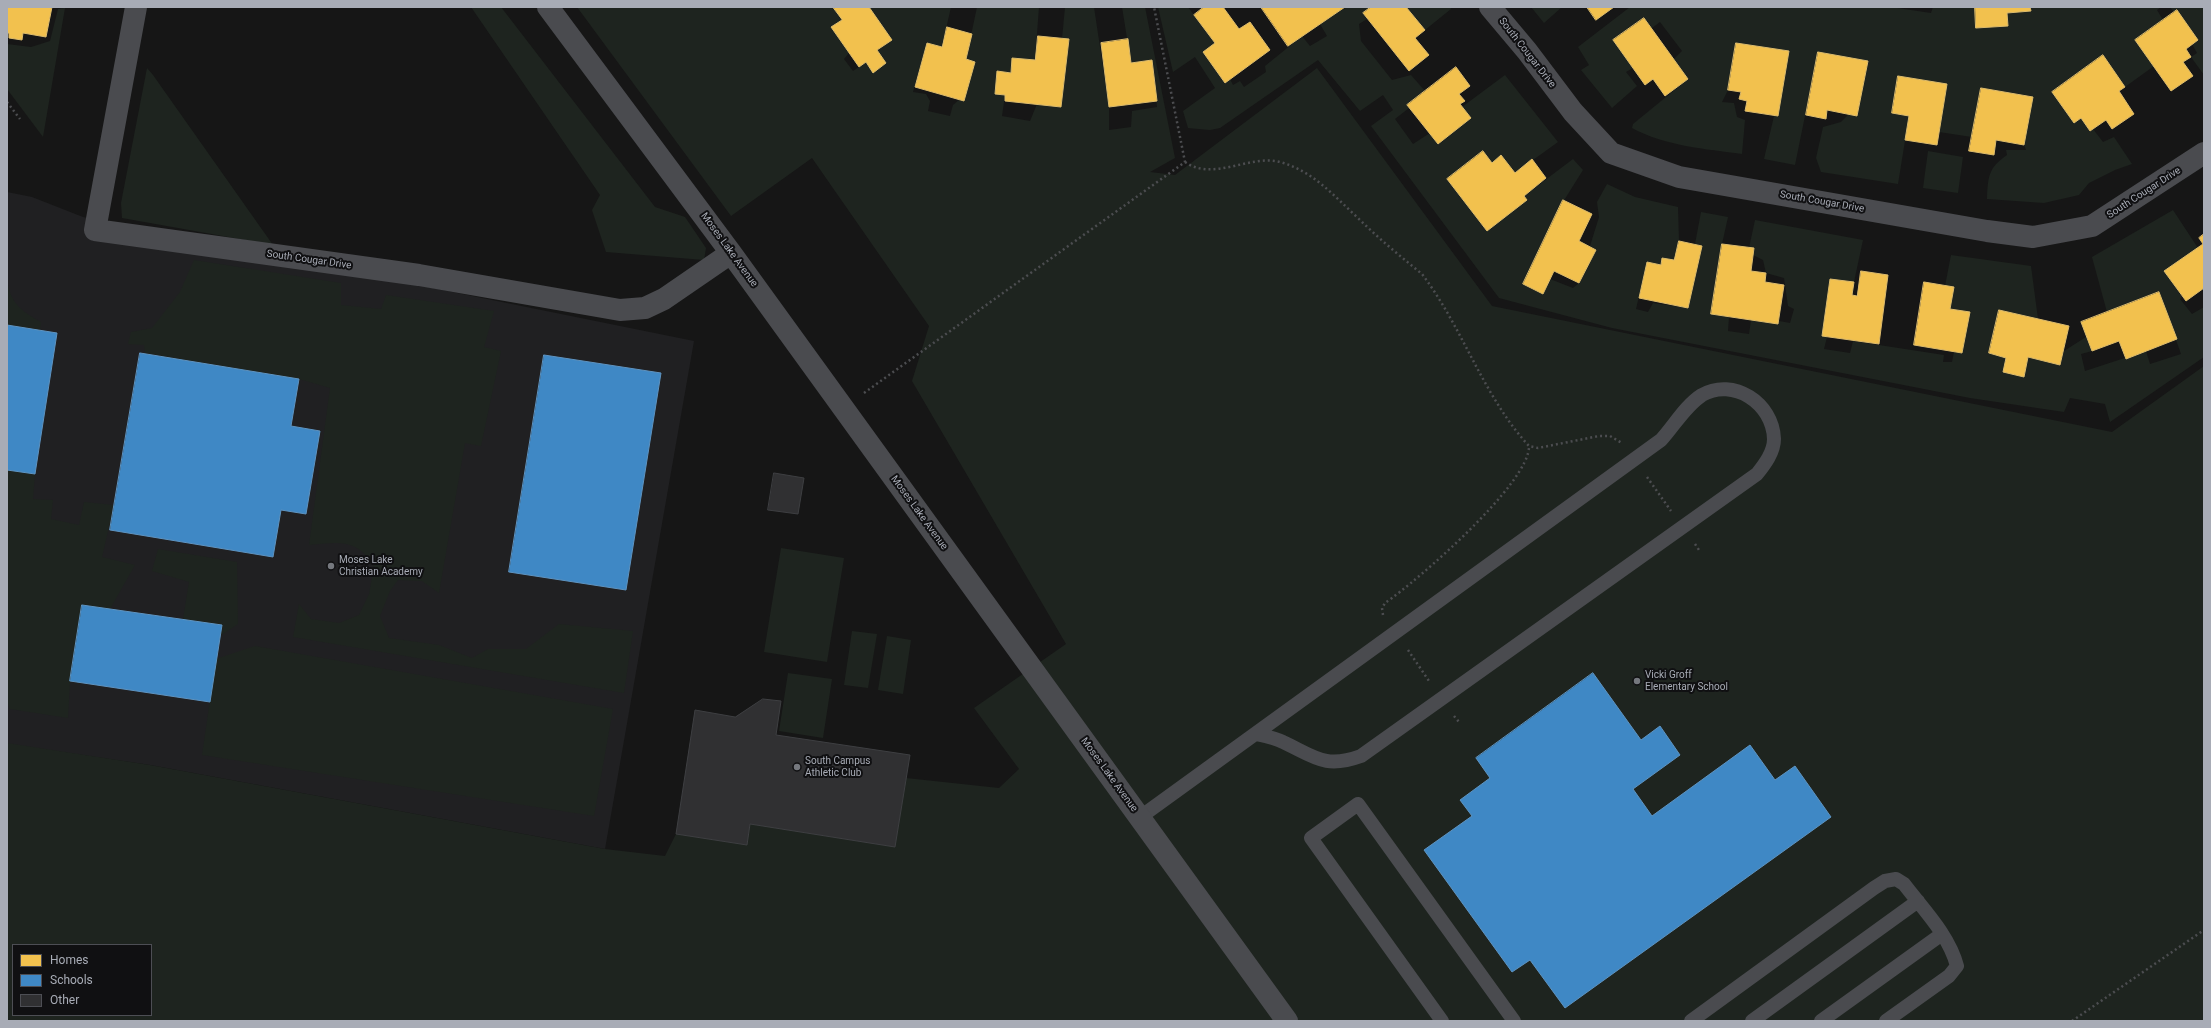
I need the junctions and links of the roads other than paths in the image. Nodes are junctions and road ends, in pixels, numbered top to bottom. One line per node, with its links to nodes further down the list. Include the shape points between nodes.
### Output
1 (136, 7): 5 (street, South Cougar Drive, via 95,230 419,275 620,310 644,308 664,299)
2 (548, 7): 5 (street, Moses Lake Avenue)
3 (1490, 7): 4 (street, South Cougar Drive, via 1573,112 1611,153 1679,177 2033,237 2092,226)
4 (2204, 153)
5 (731, 253): 7 (street, Moses Lake Avenue)
6 (1256, 734): 6 (lane, via 1282,741 1322,761 1343,762 1361,756 1757,474 1769,459 1774,439 1768,417 1755,400 1736,389 1717,390 1702,395 1661,440); 7 (lane)
7 (1140, 818): 10 (street, Moses Lake Avenue)
8 (1918, 902): 9 (lane); 13 (lane, via 1900,881 1885,881); 14 (lane)
9 (1942, 934): 15 (lane); 16 (lane, via 1957,966 1949,976)
10 (1286, 1021)
11 (1442, 1021): 12 (lane, via 1311,838 1358,804)
12 (1514, 1021)
13 (1692, 1021)
14 (1752, 1021)
15 (1821, 1021)
16 (1886, 1021)

